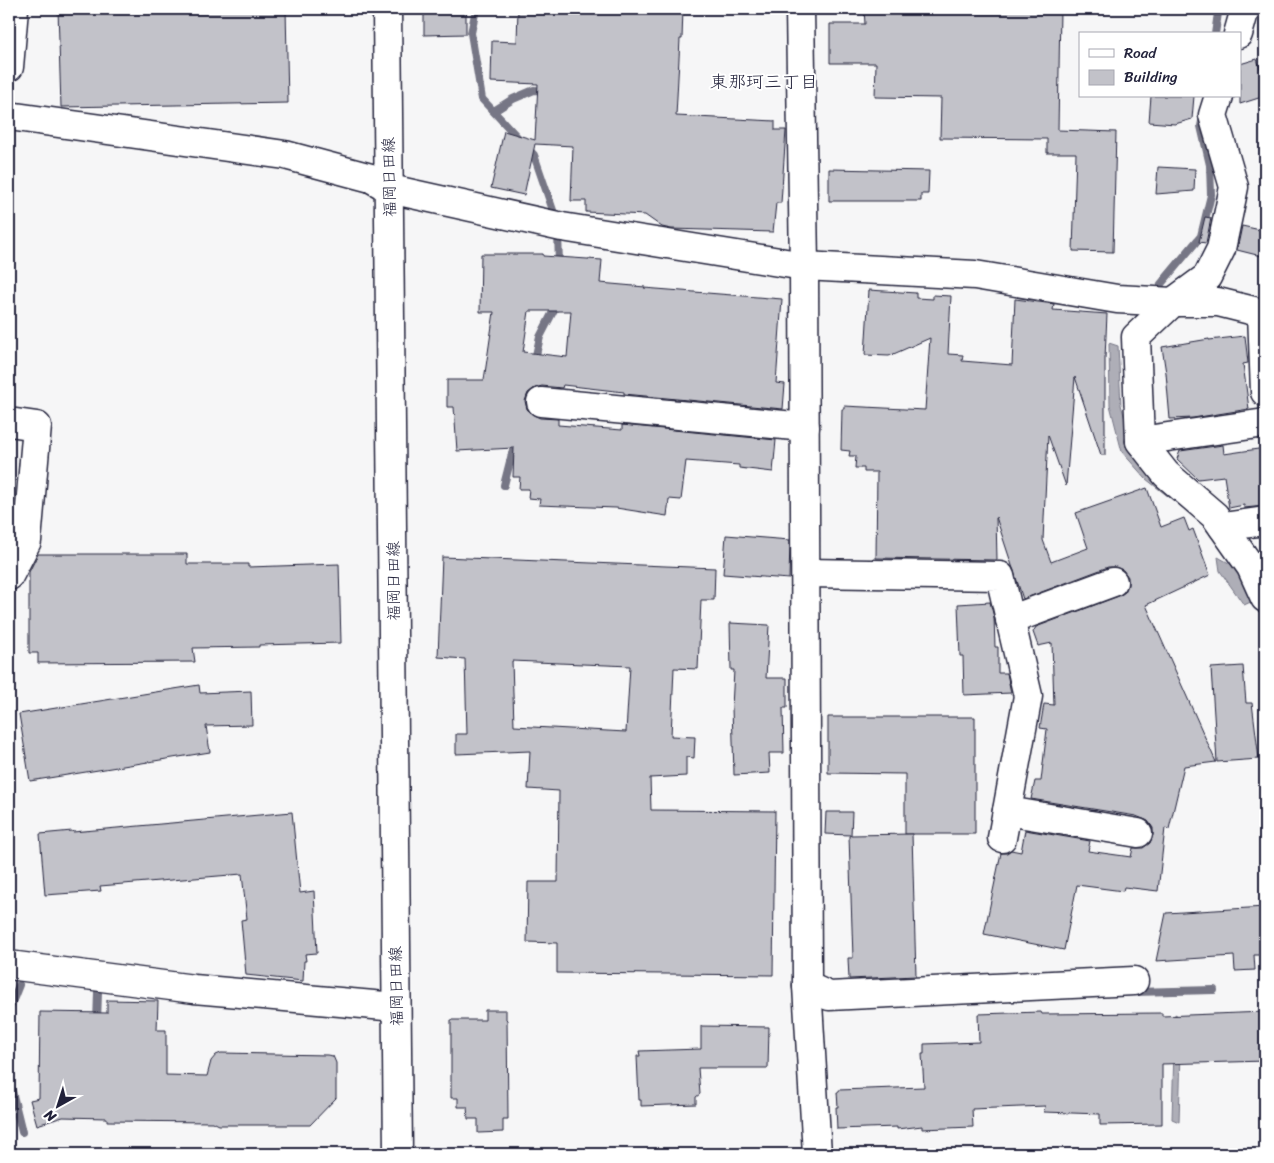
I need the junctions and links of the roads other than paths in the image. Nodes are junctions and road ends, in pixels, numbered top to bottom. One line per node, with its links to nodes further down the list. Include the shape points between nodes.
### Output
1 (14, 9): 6 (street)
2 (387, 9): 9 (street, 福岡日田線)
3 (800, 9): 10 (street)
4 (1245, 9): 5 (street)
5 (1239, 32)
6 (9, 67)
7 (1218, 98): 11 (street, via 1213,115 1234,187 1221,249 1207,277)
8 (9, 116): 9 (street, via 285,155 371,178)
9 (390, 189): 10 (street, via 562,227); 31 (street, 福岡日田線)
10 (804, 266): 11 (street, via 975,275 1118,299); 16 (street)
11 (1173, 302): 12 (street, via 1218,302 1262,313); 17 (street, via 1136,337)
12 (1265, 392)
13 (541, 402): 16 (street)
14 (9, 422): 21 (street, via 37,426 27,541)
15 (1265, 422): 17 (street)
16 (805, 427): 20 (street)
17 (1140, 441): 19 (street, via 1166,474 1215,516)
18 (1265, 521): 19 (street)
19 (1224, 528): 23 (street, via 1251,567)
20 (806, 574): 24 (street, via 1000,576); 30 (street)
21 (9, 576)
22 (1113, 582): 24 (street)
23 (1265, 598)
24 (1010, 620): 25 (street, via 1028,696)
25 (1007, 811): 26 (street); 27 (street)
26 (1138, 833)
27 (1002, 838)
28 (9, 965): 31 (street, via 194,989)
29 (1134, 981): 30 (street, via 829,996)
30 (807, 986): 33 (street)
31 (396, 1007): 32 (street, 福岡日田線)
32 (398, 1154)
33 (817, 1154)

